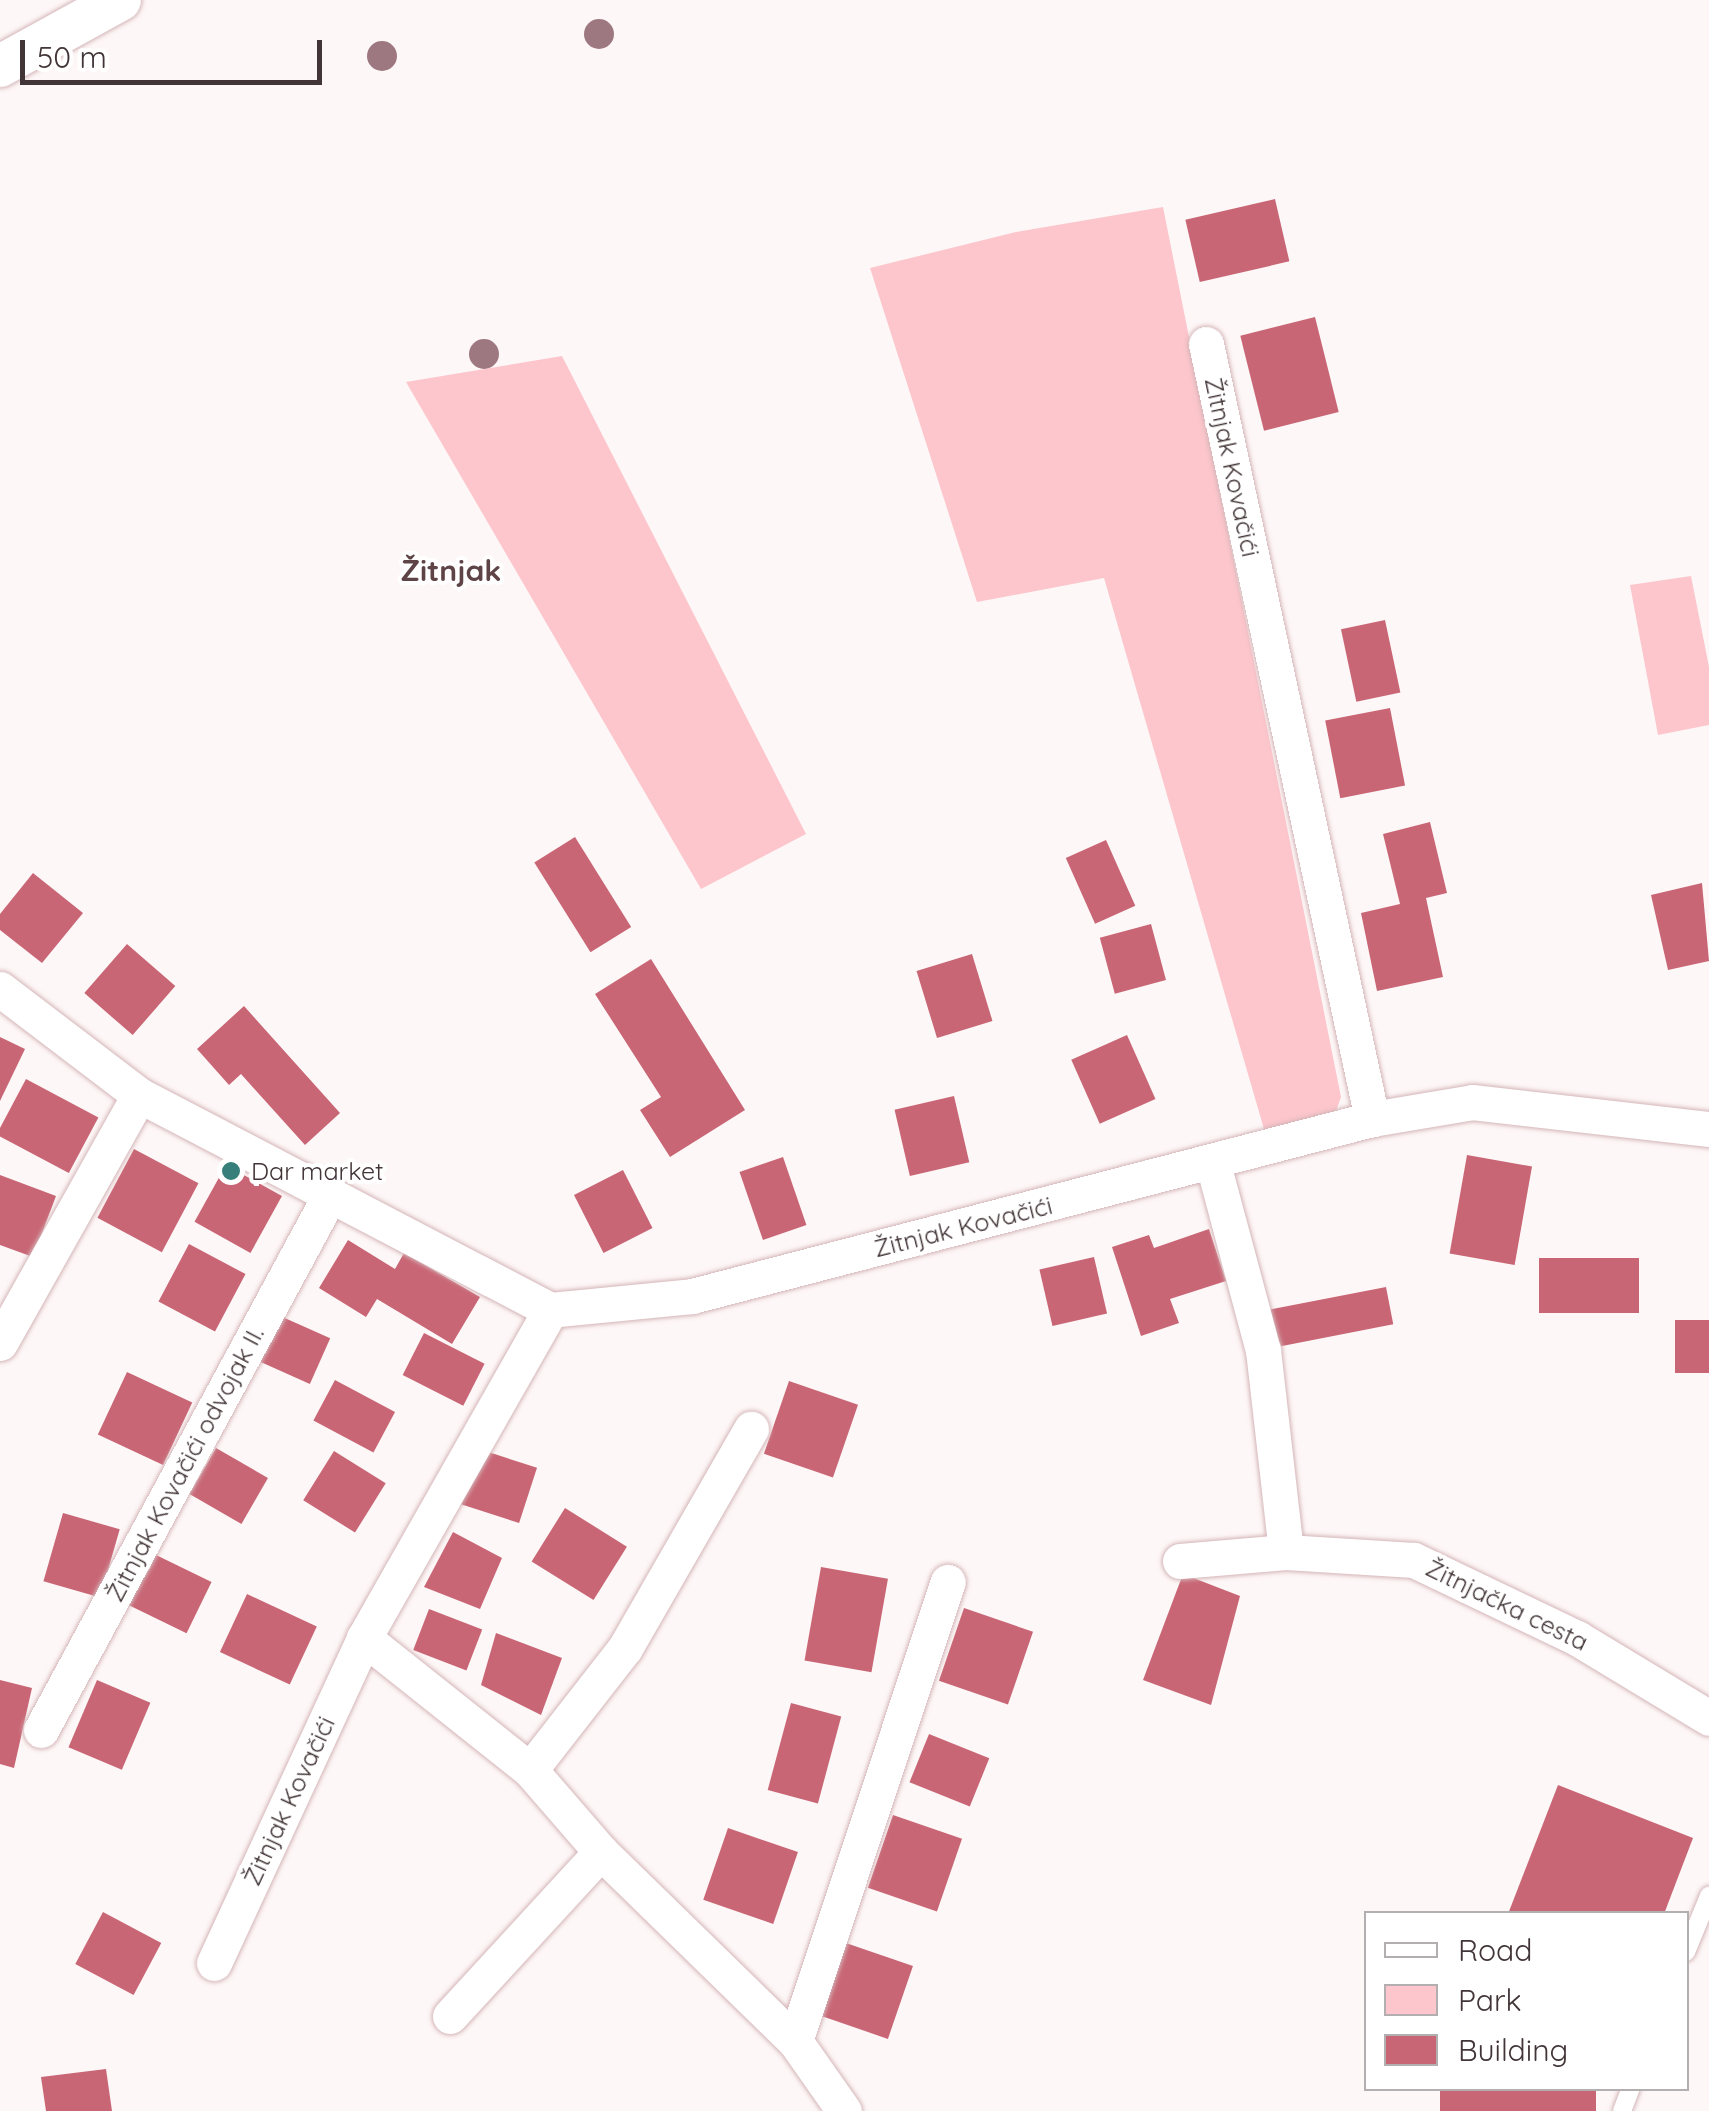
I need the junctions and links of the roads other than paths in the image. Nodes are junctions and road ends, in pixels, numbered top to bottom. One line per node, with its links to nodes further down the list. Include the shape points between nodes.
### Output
1 (120, 0): 2 (street)
2 (0, 66)
3 (1206, 344): 6 (street, Žitnjak Kovačići)
4 (0, 988): 5 (street)
5 (139, 1095): 9 (street); 11 (street)
6 (1372, 1119): 7 (street, Žitnjak Kovačići, via 1472,1102); 8 (street, Žitnjak Kovačići)
7 (1709, 1129)
8 (1213, 1164): 10 (street, Žitnjak Kovačići, via 692,1296); 13 (street, via 1264,1350)
9 (329, 1197): 10 (street); 18 (street, Žitnjak Kovačići odvojak II.)
10 (550, 1310): 16 (street, Žitnjak Kovačići)
11 (0, 1343)
12 (751, 1429): 19 (street, via 624,1648)
13 (1286, 1552): 14 (street, Žitnjačka cesta); 17 (street, Žitnjačka cesta, via 1414,1560 1578,1638)
14 (1180, 1561)
15 (948, 1582): 25 (street)
16 (364, 1638): 19 (street); 23 (street, Žitnjak Kovačići)
17 (1709, 1718)
18 (40, 1730)
19 (530, 1770): 20 (street)
20 (601, 1852): 24 (street); 25 (street)
21 (1709, 1896): 22 (lane)
22 (1689, 1945)
23 (214, 1963)
24 (450, 2016)
25 (795, 2040): 26 (street)
26 (844, 2111)

